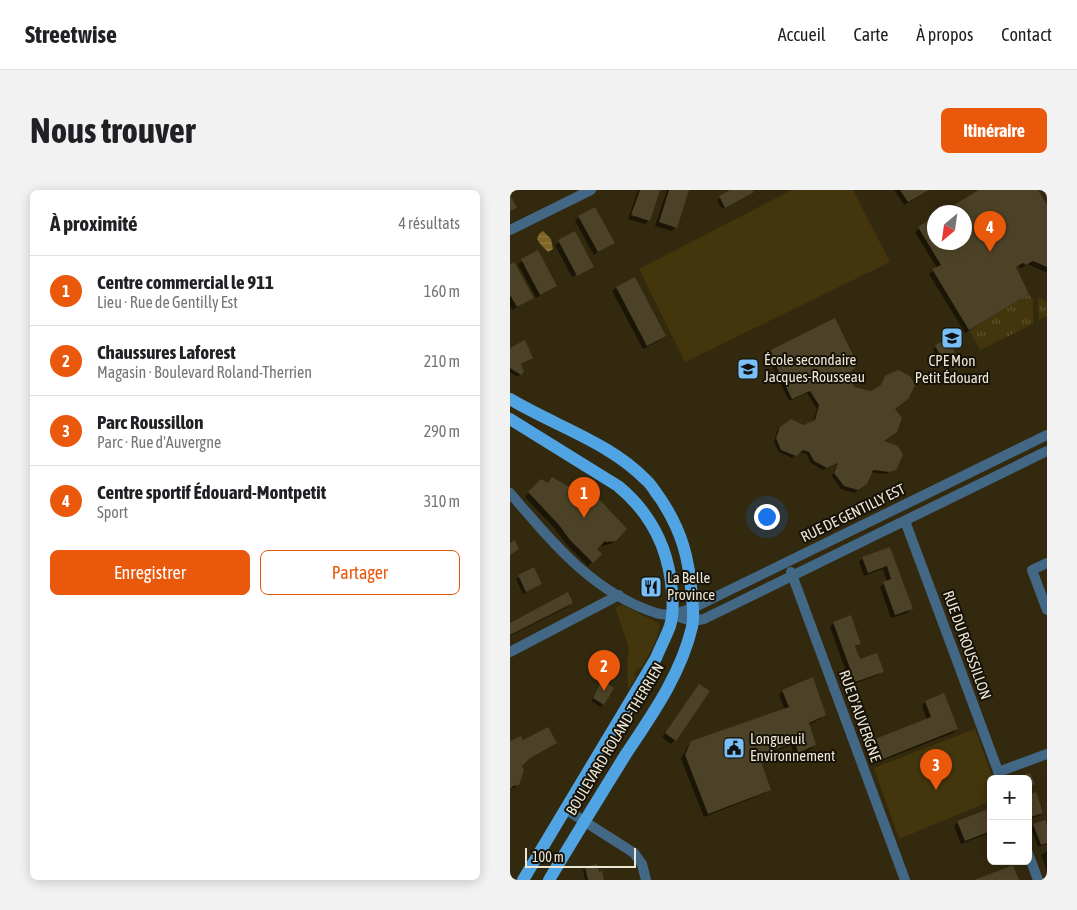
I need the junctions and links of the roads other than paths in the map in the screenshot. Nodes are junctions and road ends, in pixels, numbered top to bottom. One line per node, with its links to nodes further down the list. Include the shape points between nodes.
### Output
1 (591, 190): 2 (street)
2 (510, 230)
3 (510, 399): 13 (main road, BOULEVARD ROLAND-THERRIEN, via 618,456 647,480 681,536 690,569)
4 (510, 420): 15 (main road, BOULEVARD ROLAND-THERRIEN, via 618,486 645,512 668,560)
5 (1047, 435): 9 (street, RUE DE GENTILLY EST)
6 (1047, 451): 8 (street, RUE DE GENTILLY EST)
7 (510, 493): 12 (street, via 559,550 584,573)
8 (905, 521): 11 (street, RUE DE GENTILLY EST); 19 (street, RUE DU ROUSSILLON)
9 (787, 562): 11 (street, RUE D'AUVERGNE); 13 (street, RUE DE GENTILLY EST)
10 (1047, 563): 14 (street, via 1032,570)
11 (792, 576): 16 (street, RUE DE GENTILLY EST, via 704,620); 27 (street, RUE D'AUVERGNE)
12 (619, 595): 15 (street, via 656,613); 17 (street)
13 (693, 608): 15 (street, RUE DE GENTILLY EST); 16 (main road, BOULEVARD ROLAND-THERRIEN)
14 (1047, 610)
15 (672, 615): 16 (street); 21 (main road, BOULEVARD ROLAND-THERRIEN, via 656,658)
16 (692, 622): 22 (main road, BOULEVARD ROLAND-THERRIEN, via 664,695)
17 (510, 652)
18 (1047, 754): 20 (street)
19 (1000, 775)
20 (1002, 775)
21 (565, 810): 22 (street); 24 (main road, BOULEVARD ROLAND-THERRIEN)
22 (584, 822): 25 (main road, BOULEVARD ROLAND-THERRIEN); 26 (street, via 634,853 642,864)
23 (1032, 864): 28 (street)
24 (523, 880)
25 (549, 880)
26 (646, 880)
27 (905, 880)
28 (1038, 880)

